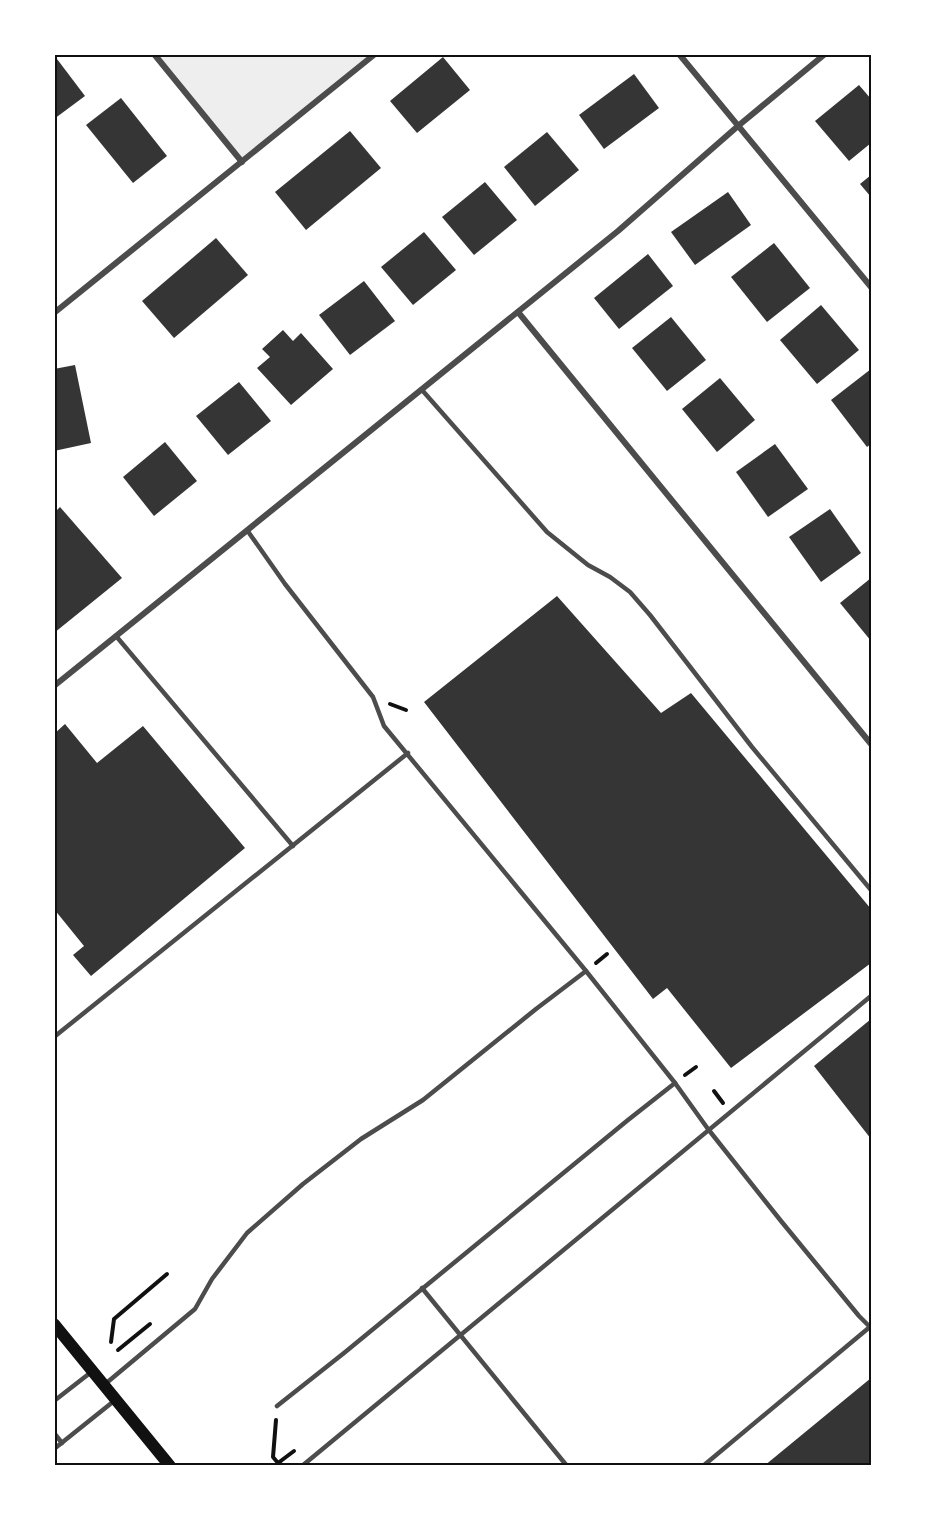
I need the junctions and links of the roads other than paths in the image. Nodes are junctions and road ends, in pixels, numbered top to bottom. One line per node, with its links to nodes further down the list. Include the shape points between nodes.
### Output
1 (154, 54): 6 (street)
2 (375, 54): 6 (street)
3 (679, 54): 5 (street)
4 (825, 54): 5 (street)
5 (738, 126): 7 (street); 8 (street)
6 (242, 162): 9 (street)
7 (871, 287)
8 (518, 312): 10 (street); 14 (street)
9 (54, 313)
10 (422, 390): 11 (street); 17 (lane, via 547,532 630,592)
11 (247, 530): 12 (street); 15 (lane, via 373,697 384,726)
12 (116, 636): 13 (street); 16 (lane)
13 (54, 686)
14 (871, 744)
15 (408, 753): 16 (lane); 18 (lane)
16 (292, 846): 20 (lane)
17 (871, 890)
18 (585, 971): 21 (lane); 28 (lane, via 423,1100 361,1139 287,1198 247,1233 195,1309)
19 (871, 996): 22 (lane)
20 (54, 1037)
21 (675, 1083): 22 (lane); 23 (lane)
22 (708, 1129): 25 (lane); 26 (lane)
23 (422, 1288): 26 (lane); 31 (lane)
24 (54, 1324): 27 (main road)
25 (871, 1327): 38 (lane)
26 (460, 1335): 36 (lane); 37 (lane)
27 (93, 1371): 28 (main road); 30 (lane)
28 (104, 1385): 29 (main road)
29 (116, 1400): 33 (lane); 35 (main road)
30 (54, 1401)
31 (277, 1406)
32 (54, 1433): 33 (lane)
33 (62, 1443): 34 (lane)
34 (54, 1449)
35 (170, 1466)
36 (302, 1466)
37 (567, 1466)
38 (703, 1466)

